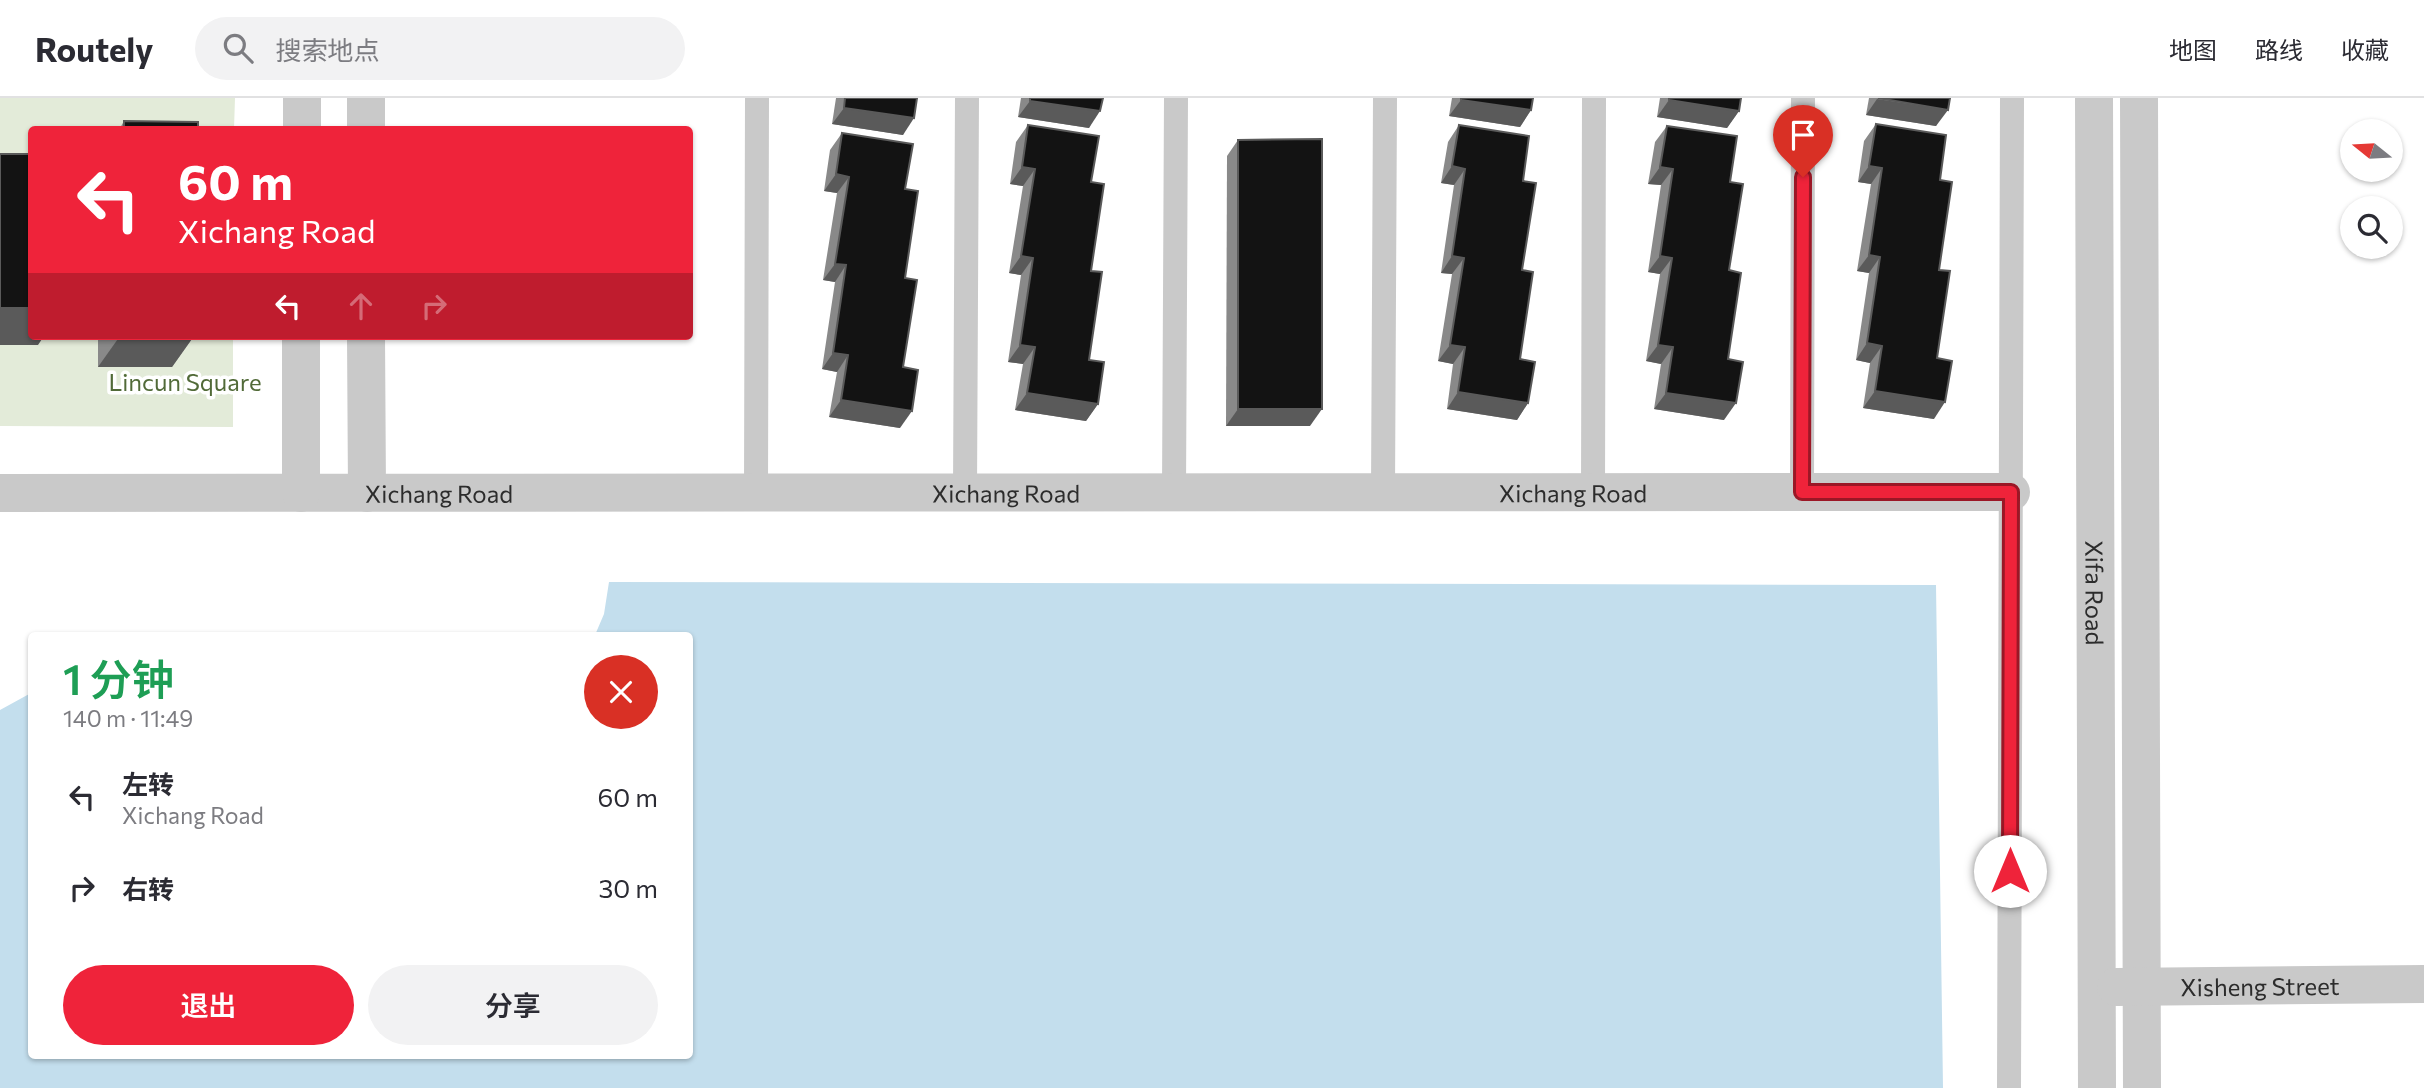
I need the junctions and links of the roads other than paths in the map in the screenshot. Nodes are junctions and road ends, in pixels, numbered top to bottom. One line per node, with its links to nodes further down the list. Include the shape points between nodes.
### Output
1 (302, 98): 12 (street)
2 (366, 98): 13 (street)
3 (757, 98): 23 (lane)
4 (967, 98): 16 (lane)
5 (1175, 98): 24 (lane)
6 (1385, 98): 25 (lane)
7 (1594, 98): 17 (lane)
8 (1803, 98): 18 (lane)
9 (2012, 98): 19 (lane)
10 (2094, 98): 27 (street, Xifa Road)
11 (2139, 98): 28 (street, Xifa Road)
12 (302, 126)
13 (366, 126)
14 (302, 340): 21 (street)
15 (366, 340): 22 (street)
16 (965, 492): 23 (street, Xichang Road); 24 (street, Xichang Road)
17 (1593, 492): 18 (street, Xichang Road); 25 (street, Xichang Road)
18 (1802, 492): 19 (street, Xichang Road)
19 (2011, 492): 29 (lane)
20 (0, 493): 21 (street, Xichang Road)
21 (301, 493): 22 (street, Xichang Road)
22 (367, 493): 23 (street, Xichang Road)
23 (756, 493)
24 (1174, 493): 25 (street, Xichang Road)
25 (1384, 493)
26 (2424, 984): 28 (street, Xisheng Street)
27 (2097, 987): 28 (street, Xisheng Street); 30 (street, Xifa Road)
28 (2141, 987): 31 (street, Xifa Road)
29 (2009, 1088)
30 (2097, 1088)
31 (2141, 1088)

